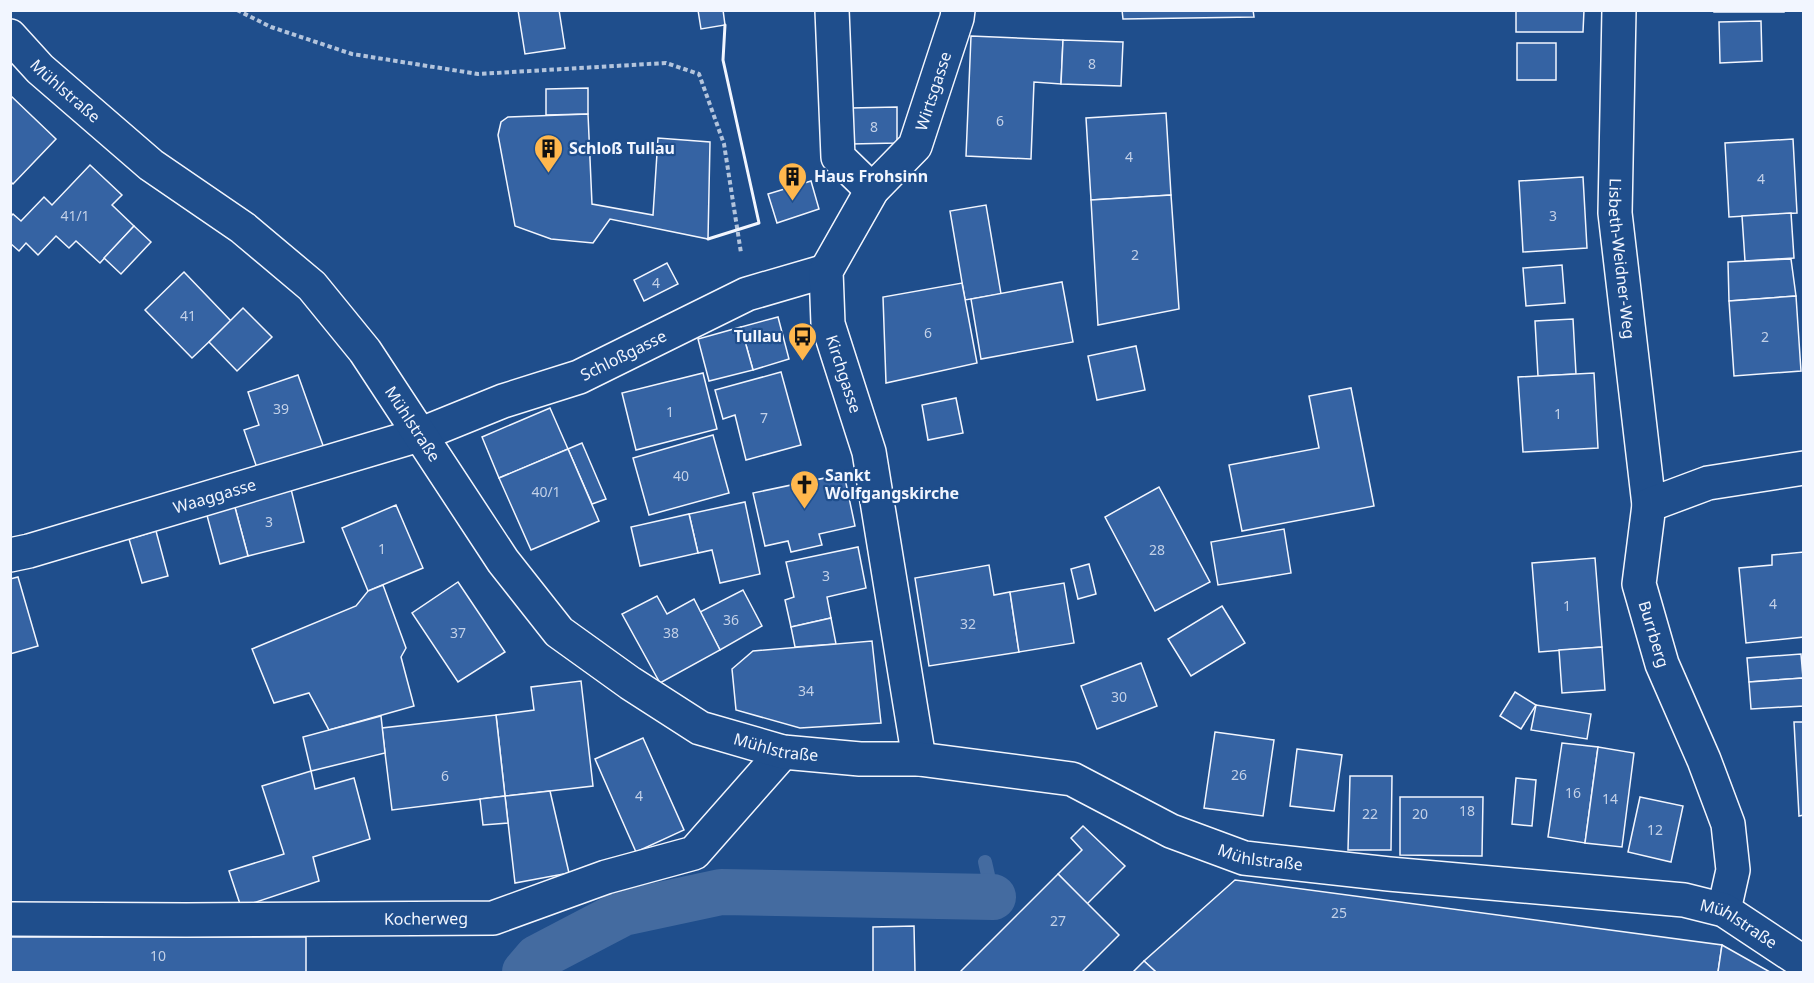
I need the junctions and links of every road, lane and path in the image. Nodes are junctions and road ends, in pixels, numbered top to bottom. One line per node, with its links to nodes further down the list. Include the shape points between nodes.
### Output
1 (237, 10): 8 (path, via 271,27 352,54 478,75 666,63 699,74 724,144)
2 (832, 10): 6 (street, via 838,157)
3 (958, 10): 6 (street, Wirtsgasse, via 915,146)
4 (1619, 10): 11 (street, Lisbeth-Weidner-Weg, via 1615,213)
5 (10, 36): 9 (street, Mühlstraße, via 40,69 152,165 243,228 312,286 365,351)
6 (872, 190): 7 (street)
7 (826, 271): 8 (street, Schloßgasse); 14 (street, Kirchgasse, via 828,324 868,452)
8 (747, 294): 9 (street, Schloßgasse, via 579,377 503,401)
9 (419, 435): 12 (street, Waaggasse); 13 (street, Mühlstraße, via 502,561 559,632 700,728)
10 (1803, 468): 11 (street, via 1708,483)
11 (1649, 505): 15 (street, Burrberg, via 1639,584 1662,664 1728,824 1733,870)
12 (10, 555)
13 (783, 752): 14 (street, Mühlstraße, via 860,759); 16 (street, Kocherweg, via 694,853 606,877 493,918)
14 (920, 759): 15 (street, Mühlstraße, via 1072,779 1171,831 1244,858 1684,900)
15 (1724, 910): 17 (street, Mühlstraße)
16 (10, 919)
17 (1803, 963)

